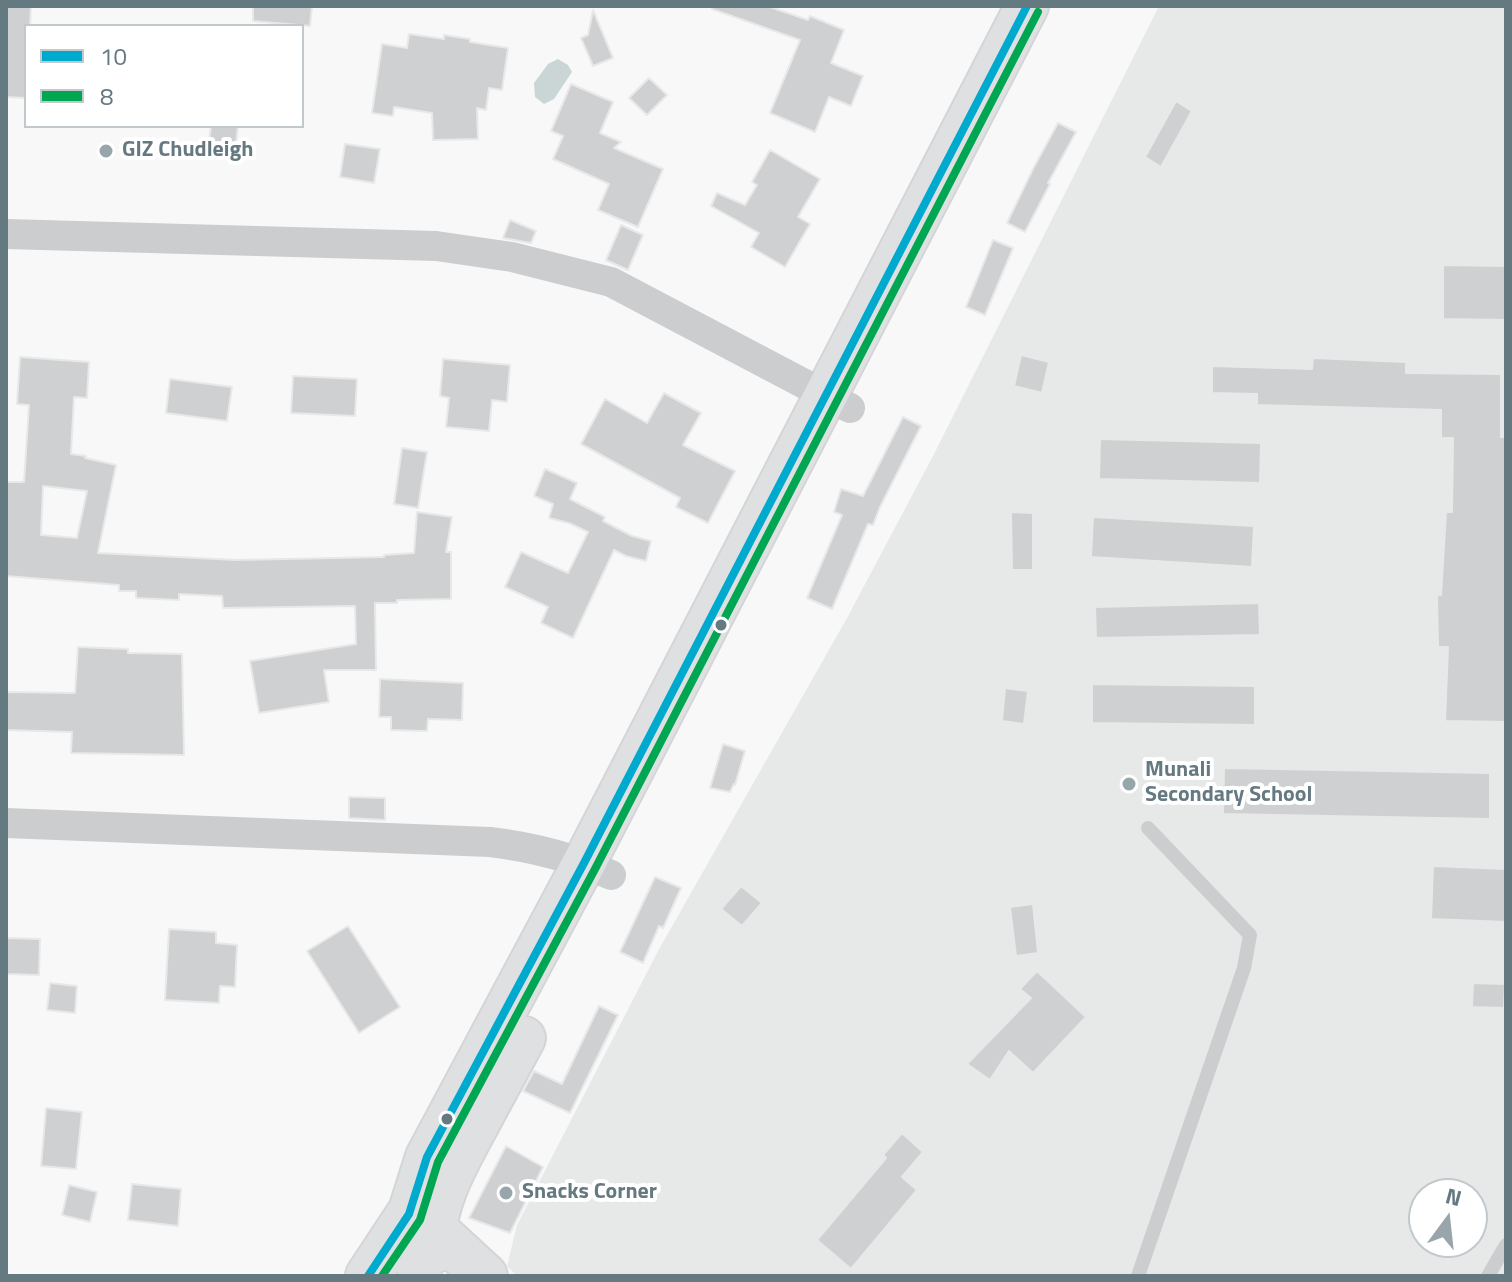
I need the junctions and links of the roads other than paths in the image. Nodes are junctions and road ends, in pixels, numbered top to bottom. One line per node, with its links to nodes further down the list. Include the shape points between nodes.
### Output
1 (1027, 6): 4 (main road)
2 (1057, 6): 4 (main road)
3 (6, 234): 4 (street, via 436,246 512,257 611,282)
4 (838, 403): 7 (main road)
5 (6, 823): 7 (street, via 490,842 523,846)
6 (1148, 828): 14 (lane, via 1250,935 1244,968)
7 (597, 869): 8 (main road, via 439,1211)
8 (419, 1214): 10 (main road); 11 (main road); 12 (main road, via 434,1238); 13 (main road)
9 (1506, 1245): 15 (lane)
10 (368, 1276)
11 (420, 1276)
12 (441, 1276)
13 (485, 1276)
14 (1138, 1276)
15 (1488, 1276)

